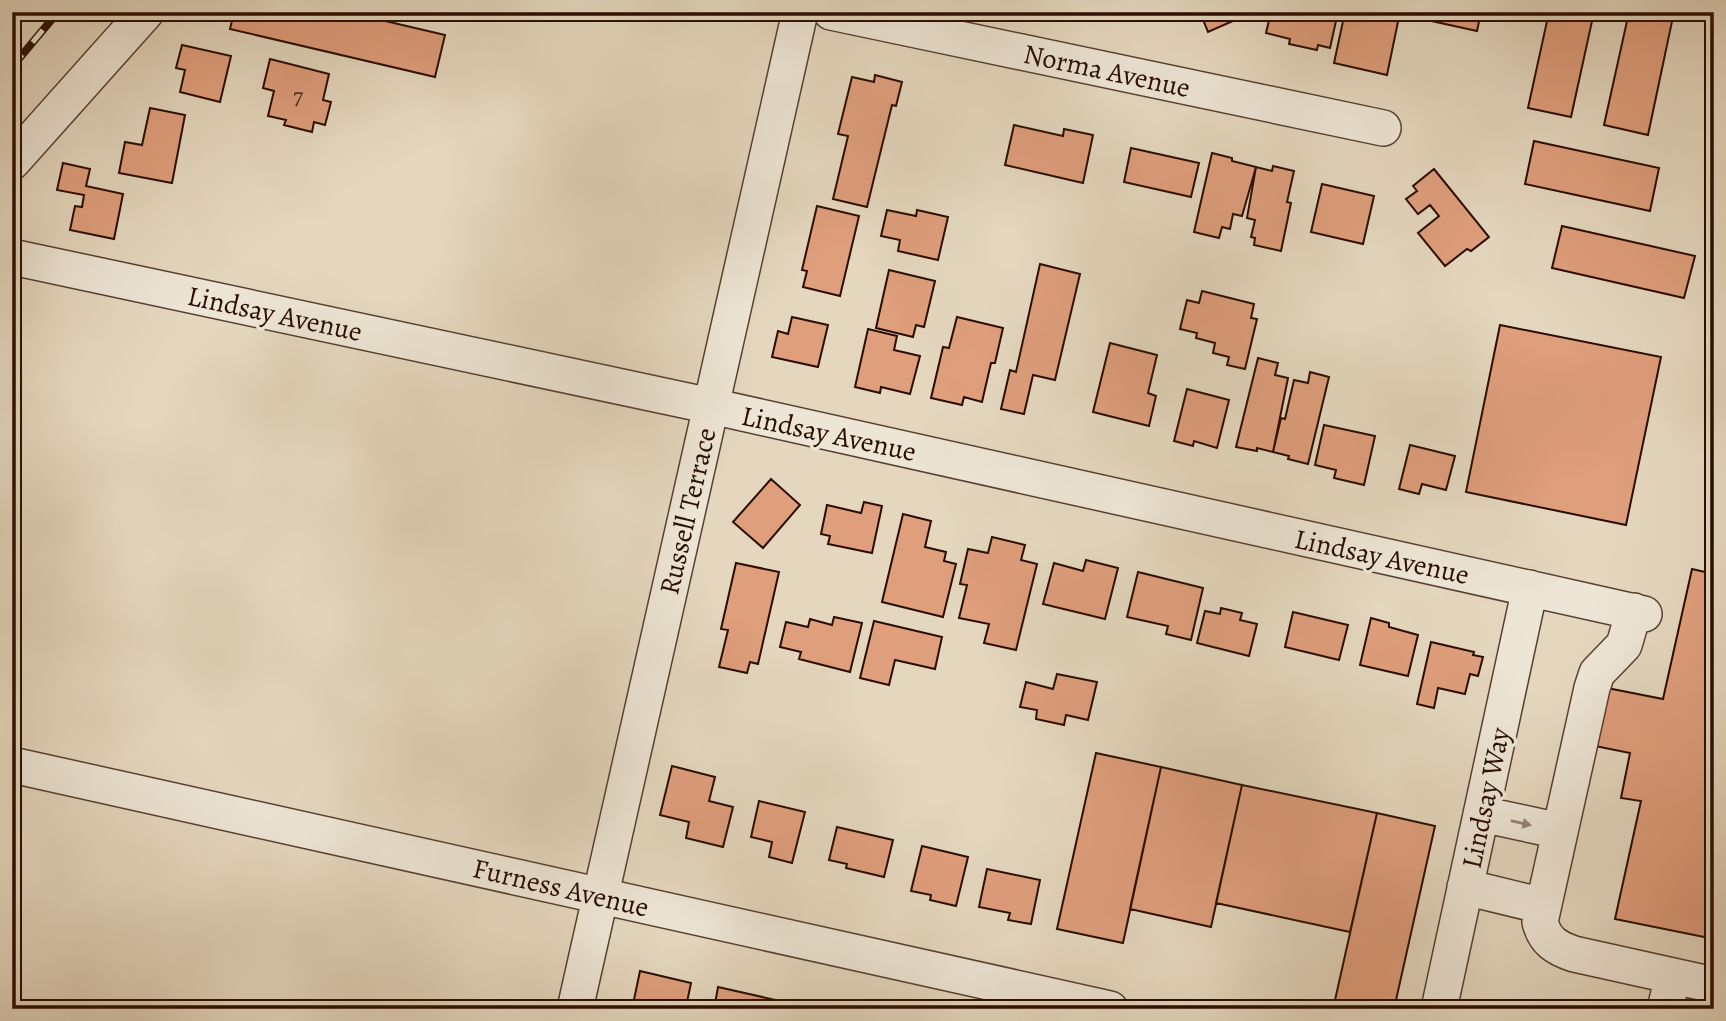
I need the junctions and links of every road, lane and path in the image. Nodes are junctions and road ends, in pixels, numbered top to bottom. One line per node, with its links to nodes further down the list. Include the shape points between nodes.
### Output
1 (146, 12): 5 (street)
2 (800, 12): 7 (street, Russell Terrace)
3 (831, 12): 4 (street, Norma Avenue)
4 (1383, 128)
5 (12, 162)
6 (12, 257): 7 (street, Lindsay Avenue)
7 (711, 407): 8 (street, Lindsay Avenue); 13 (street, Russell Terrace)
8 (1530, 588): 10 (street, Lindsay Way); 11 (street, Lindsay Avenue, via 1639,613 1624,645 1594,680)
9 (12, 765): 13 (street, Furness Avenue)
10 (1482, 814): 11 (street, one-way to 11); 12 (street, Lindsay Way)
11 (1560, 831): 14 (street)
12 (1465, 887): 14 (street); 19 (street, Lindsay Way)
13 (600, 896): 17 (street, Russell Terrace); 18 (street, Furness Avenue)
14 (1544, 906): 16 (street, via 1543,933 1558,948)
15 (1714, 985): 16 (street)
16 (1669, 992)
17 (575, 1009)
18 (1110, 1009)
19 (1439, 1009)

